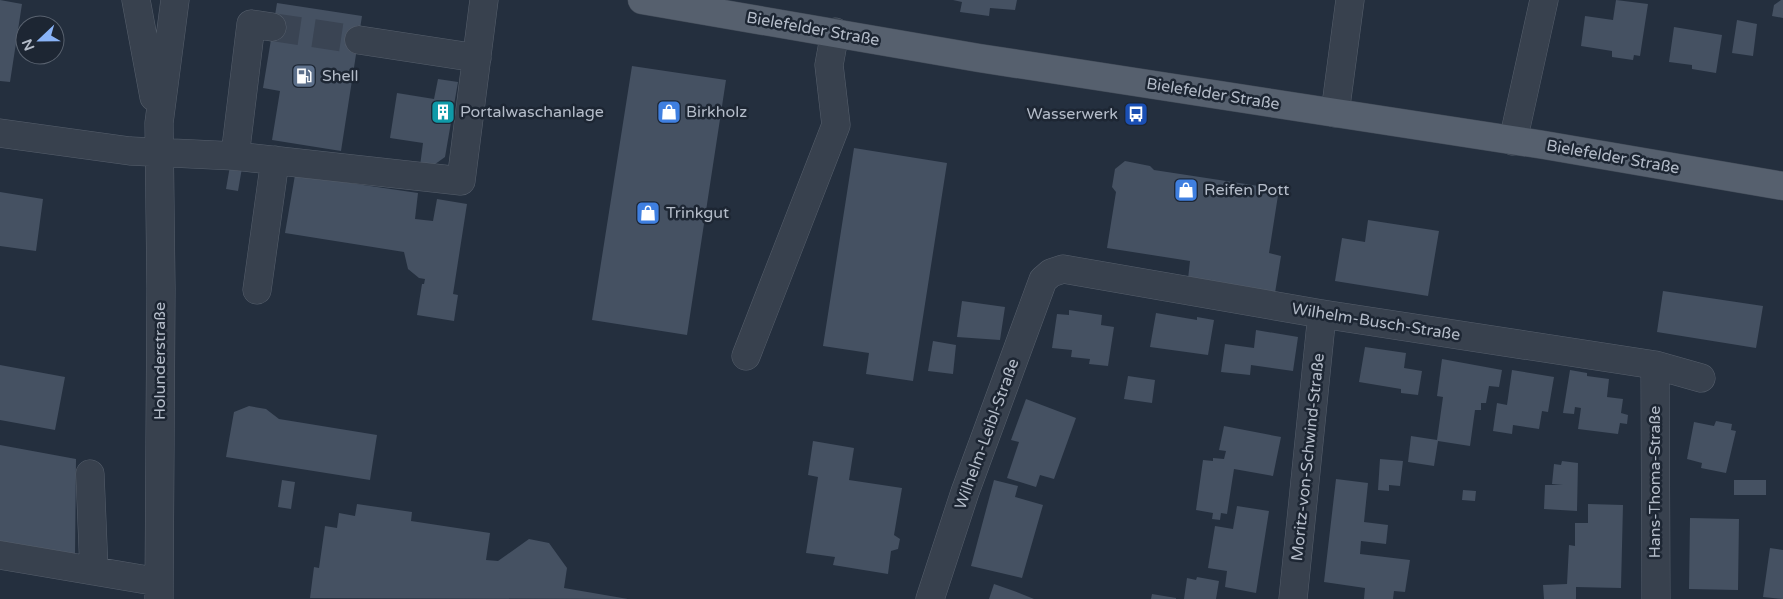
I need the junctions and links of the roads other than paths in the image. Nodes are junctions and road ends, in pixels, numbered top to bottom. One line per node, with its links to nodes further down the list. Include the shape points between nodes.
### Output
1 (136, 0): 12 (street, Holunderstraße)
2 (174, 0): 12 (street, Holunderstraße)
3 (484, 0): 10 (street)
4 (642, 0): 8 (main road, Bielefelder Straße)
5 (1350, 0): 11 (street)
6 (1544, 0): 14 (street)
7 (272, 27): 16 (street, via 251,24)
8 (835, 32): 11 (main road, Bielefelder Straße, via 979,58); 22 (street, via 829,65 836,125)
9 (359, 40): 10 (street)
10 (477, 58): 17 (street, via 461,181)
11 (1335, 113): 14 (main road, Bielefelder Straße)
12 (158, 123): 15 (street, Holunderstraße)
13 (0, 134): 15 (street)
14 (1513, 141): 18 (main road, Bielefelder Straße)
15 (158, 152): 16 (street); 28 (street, Holunderstraße)
16 (235, 156): 17 (street)
17 (275, 160): 20 (street)
18 (1783, 186)
19 (1051, 273): 21 (street, Wilhelm-Busch-Straße, via 1063,269); 29 (street, Wilhelm-Leibl-Straße, via 1043,280 965,492)
20 (257, 290)
21 (1322, 314): 23 (street, Wilhelm-Busch-Straße); 30 (street, Moritz-von-Schwind-Straße)
22 (746, 356)
23 (1655, 365): 24 (street, Wilhelm-Busch-Straße); 31 (street, Hans-Thoma-Straße)
24 (1701, 378)
25 (90, 474): 27 (street)
26 (0, 555): 27 (street)
27 (94, 571): 28 (street)
28 (159, 590)
29 (930, 599)
30 (1293, 599)
31 (1656, 599)

